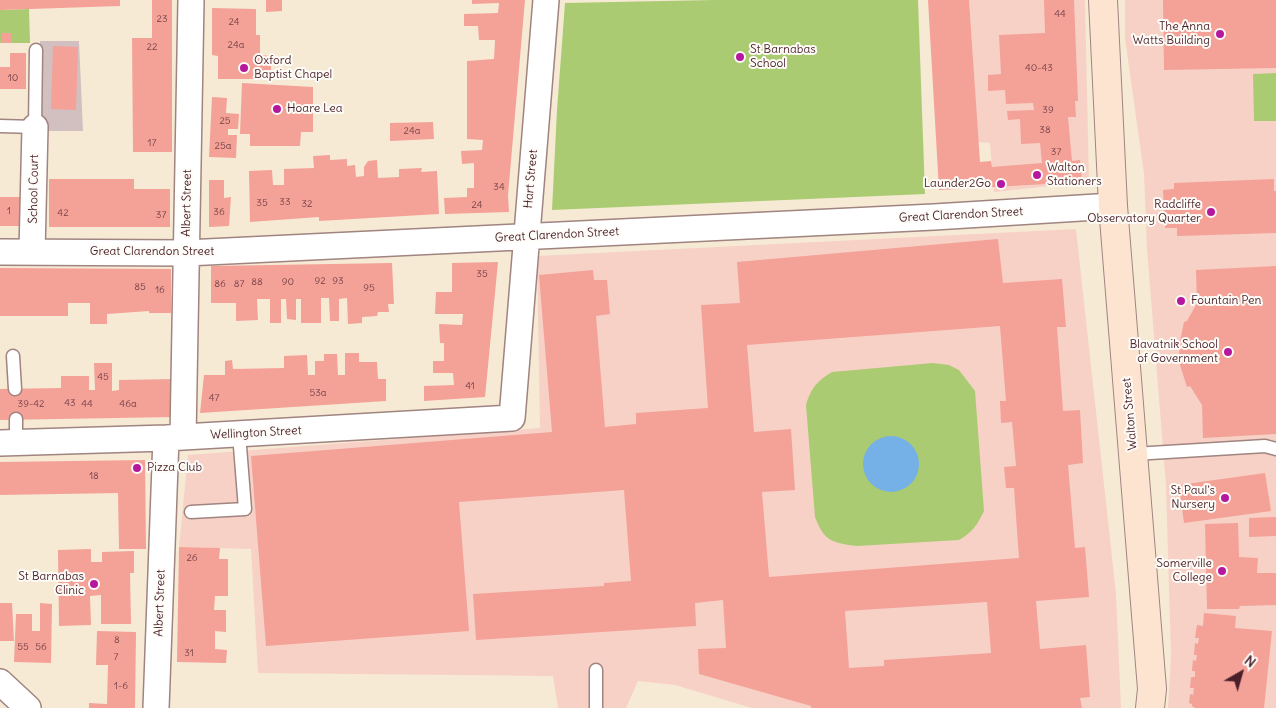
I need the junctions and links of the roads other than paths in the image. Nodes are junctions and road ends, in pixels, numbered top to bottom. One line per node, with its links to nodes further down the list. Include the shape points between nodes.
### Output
1 (191, 0): 11 (street, Albert Street)
2 (546, 0): 8 (street, Hart Street)
3 (1103, 0): 7 (street, Walton Street)
4 (36, 50): 6 (lane)
5 (0, 126): 6 (lane)
6 (35, 127): 10 (street, School Court)
7 (1113, 206): 8 (street, Great Clarendon Street); 19 (street, Walton Street)
8 (527, 237): 11 (street, Great Clarendon Street); 14 (street, Hart Street)
9 (0, 252): 10 (street, Great Clarendon Street)
10 (32, 252): 11 (street, Great Clarendon Street)
11 (186, 253): 17 (street, Albert Street)
12 (13, 356): 13 (lane)
13 (15, 389)
14 (512, 418): 15 (street, Wellington Street)
15 (239, 434): 17 (street, Wellington Street); 20 (lane, via 244,509)
16 (11, 435): 17 (street, Wellington Street)
17 (174, 438): 24 (street, Albert Street)
18 (1276, 449): 19 (lane, via 1265,446)
19 (1134, 454): 26 (street, Walton Street, via 1152,689)
20 (191, 512)
21 (596, 670): 25 (lane)
22 (0, 682): 23 (street)
23 (28, 708)
24 (156, 708)
25 (596, 708)
26 (1150, 708)

